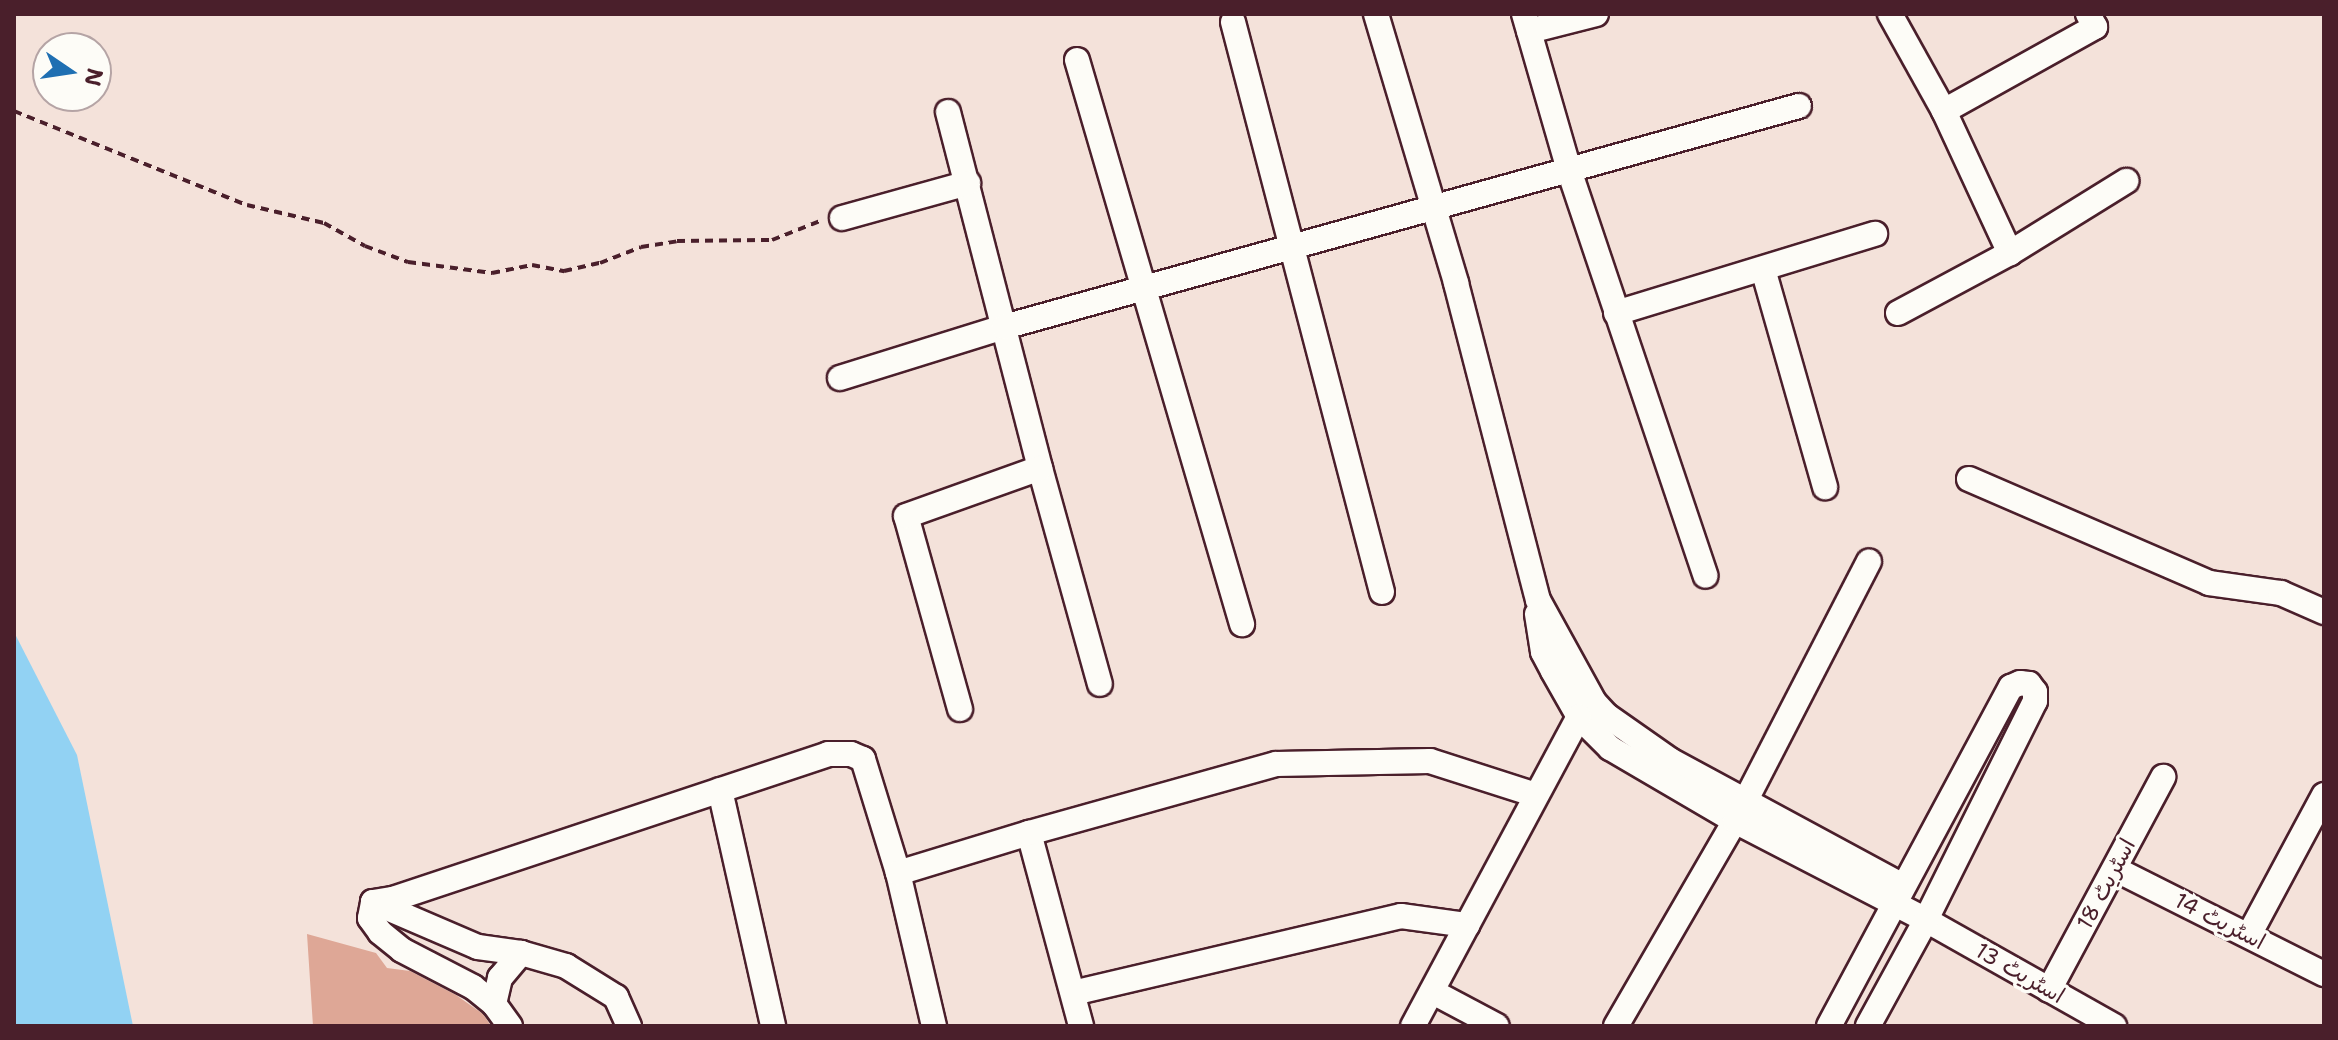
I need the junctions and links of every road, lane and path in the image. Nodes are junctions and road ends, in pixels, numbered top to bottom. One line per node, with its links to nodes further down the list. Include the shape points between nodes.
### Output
1 (1376, 14): 15 (street)
2 (1596, 14): 6 (street)
3 (1890, 14): 10 (street)
4 (2088, 14): 10 (street, via 2095,27)
5 (1233, 22): 18 (street)
6 (1526, 22): 12 (street)
7 (1077, 60): 21 (street)
8 (1799, 106): 12 (street)
9 (14, 111): 16 (path, via 247,205 324,223 408,262 492,273 532,265 564,271 677,241 772,240 815,222)
10 (1944, 111): 19 (street)
11 (948, 112): 14 (street)
12 (1569, 170): 15 (street); 22 (street)
13 (2126, 181): 19 (street)
14 (968, 183): 16 (street); 24 (street)
15 (1434, 208): 18 (street); 32 (street)
16 (842, 218)
17 (1875, 234): 20 (street)
18 (1291, 247): 21 (street); 31 (street)
19 (2010, 253): 23 (street)
20 (1763, 269): 22 (street); 28 (street)
21 (1145, 288): 24 (street); 34 (street)
22 (1616, 313): 30 (street)
23 (1898, 313)
24 (1004, 327): 25 (street); 26 (street)
25 (840, 378)
26 (1040, 468): 35 (street); 36 (street, via 906,516)
27 (1969, 479): 33 (street, via 2209,583 2281,593)
28 (1825, 487)
29 (1869, 561): 42 (street)
30 (1706, 576)
31 (1382, 592)
32 (1538, 600): 37 (street, via 1543,652); 42 (street, via 1606,715)
33 (2324, 612)
34 (1242, 624)
35 (1100, 684)
36 (960, 709)
37 (1579, 717): 40 (street); 42 (street, via 1637,767)
38 (2163, 777): 44 (street, اسٹریٹ 18)
39 (720, 790): 45 (street, via 828,754 863,759); 47 (street); 59 (street)
40 (1536, 795): 43 (street, via 1430,761 1276,764); 49 (street)
41 (2324, 795): 50 (street)
42 (1740, 811): 46 (street, اسٹریٹ 13); 64 (street)
43 (1029, 833): 45 (street); 55 (street)
44 (2115, 869): 50 (street, اسٹریٹ 14); 53 (street, اسٹریٹ 18)
45 (898, 873): 60 (street)
46 (1898, 895): 48 (street, اسٹریٹ 13); 48 (street, via 2011,687 2029,684 2035,701); 65 (street)
47 (373, 902): 51 (street, via 478,947); 56 (street, via 370,918 380,932)
48 (1926, 920): 53 (street, اسٹریٹ 13); 66 (street)
49 (1467, 925): 54 (street); 55 (street, via 1401,916)
50 (2249, 935): 52 (street, اسٹریٹ 14)
51 (521, 953): 56 (street, via 500,978); 58 (street, via 566,966 616,997)
52 (2324, 974)
53 (2049, 990): 67 (street, اسٹریٹ 13)
54 (1433, 992): 62 (street); 63 (street)
55 (1073, 993): 61 (street)
56 (494, 1004): 57 (street)
57 (510, 1026)
58 (629, 1026)
59 (773, 1026)
60 (934, 1026)
61 (1081, 1026)
62 (1413, 1026)
63 (1497, 1026)
64 (1616, 1026)
65 (1829, 1026)
66 (1868, 1026)
67 (2114, 1026)

